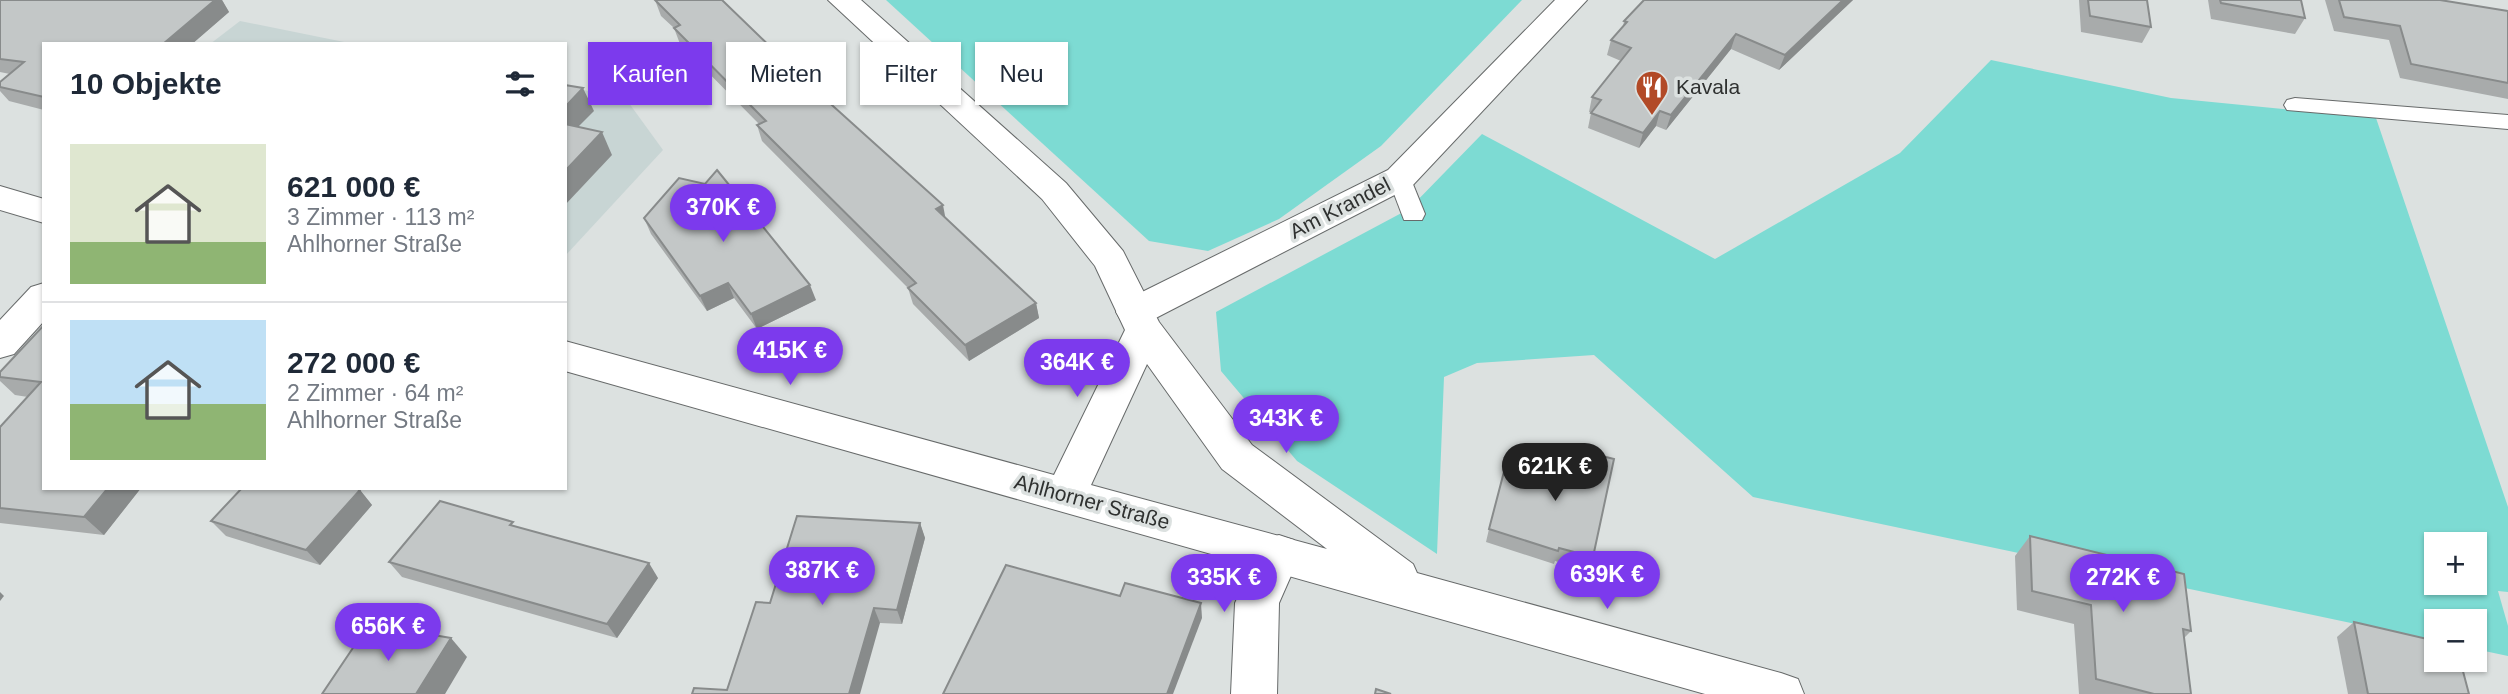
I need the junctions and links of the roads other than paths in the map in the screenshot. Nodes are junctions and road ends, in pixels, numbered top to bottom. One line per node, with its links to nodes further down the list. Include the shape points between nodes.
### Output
1 (843, 0): 10 (street, via 1054,191 1110,260)
2 (1572, 0): 5 (street, Am Krandel)
3 (2295, 105): 4 (lane)
4 (2506, 125)
5 (1400, 178): 8 (lane); 10 (street, Am Krandel)
6 (0, 198): 7 (street)
7 (42, 210)
8 (1413, 214)
9 (42, 299): 11 (street)
10 (1140, 321): 13 (street); 15 (street, via 1237,457)
11 (0, 344)
12 (567, 357): 13 (street, Ahlhorner Straße)
13 (1066, 494): 14 (street, Ahlhorner Straße)
14 (1279, 553): 15 (street, Ahlhorner Straße); 16 (street, via 1257,603)
15 (1416, 591): 17 (street, Ahlhorner Straße)
16 (1254, 694)
17 (1781, 694)

